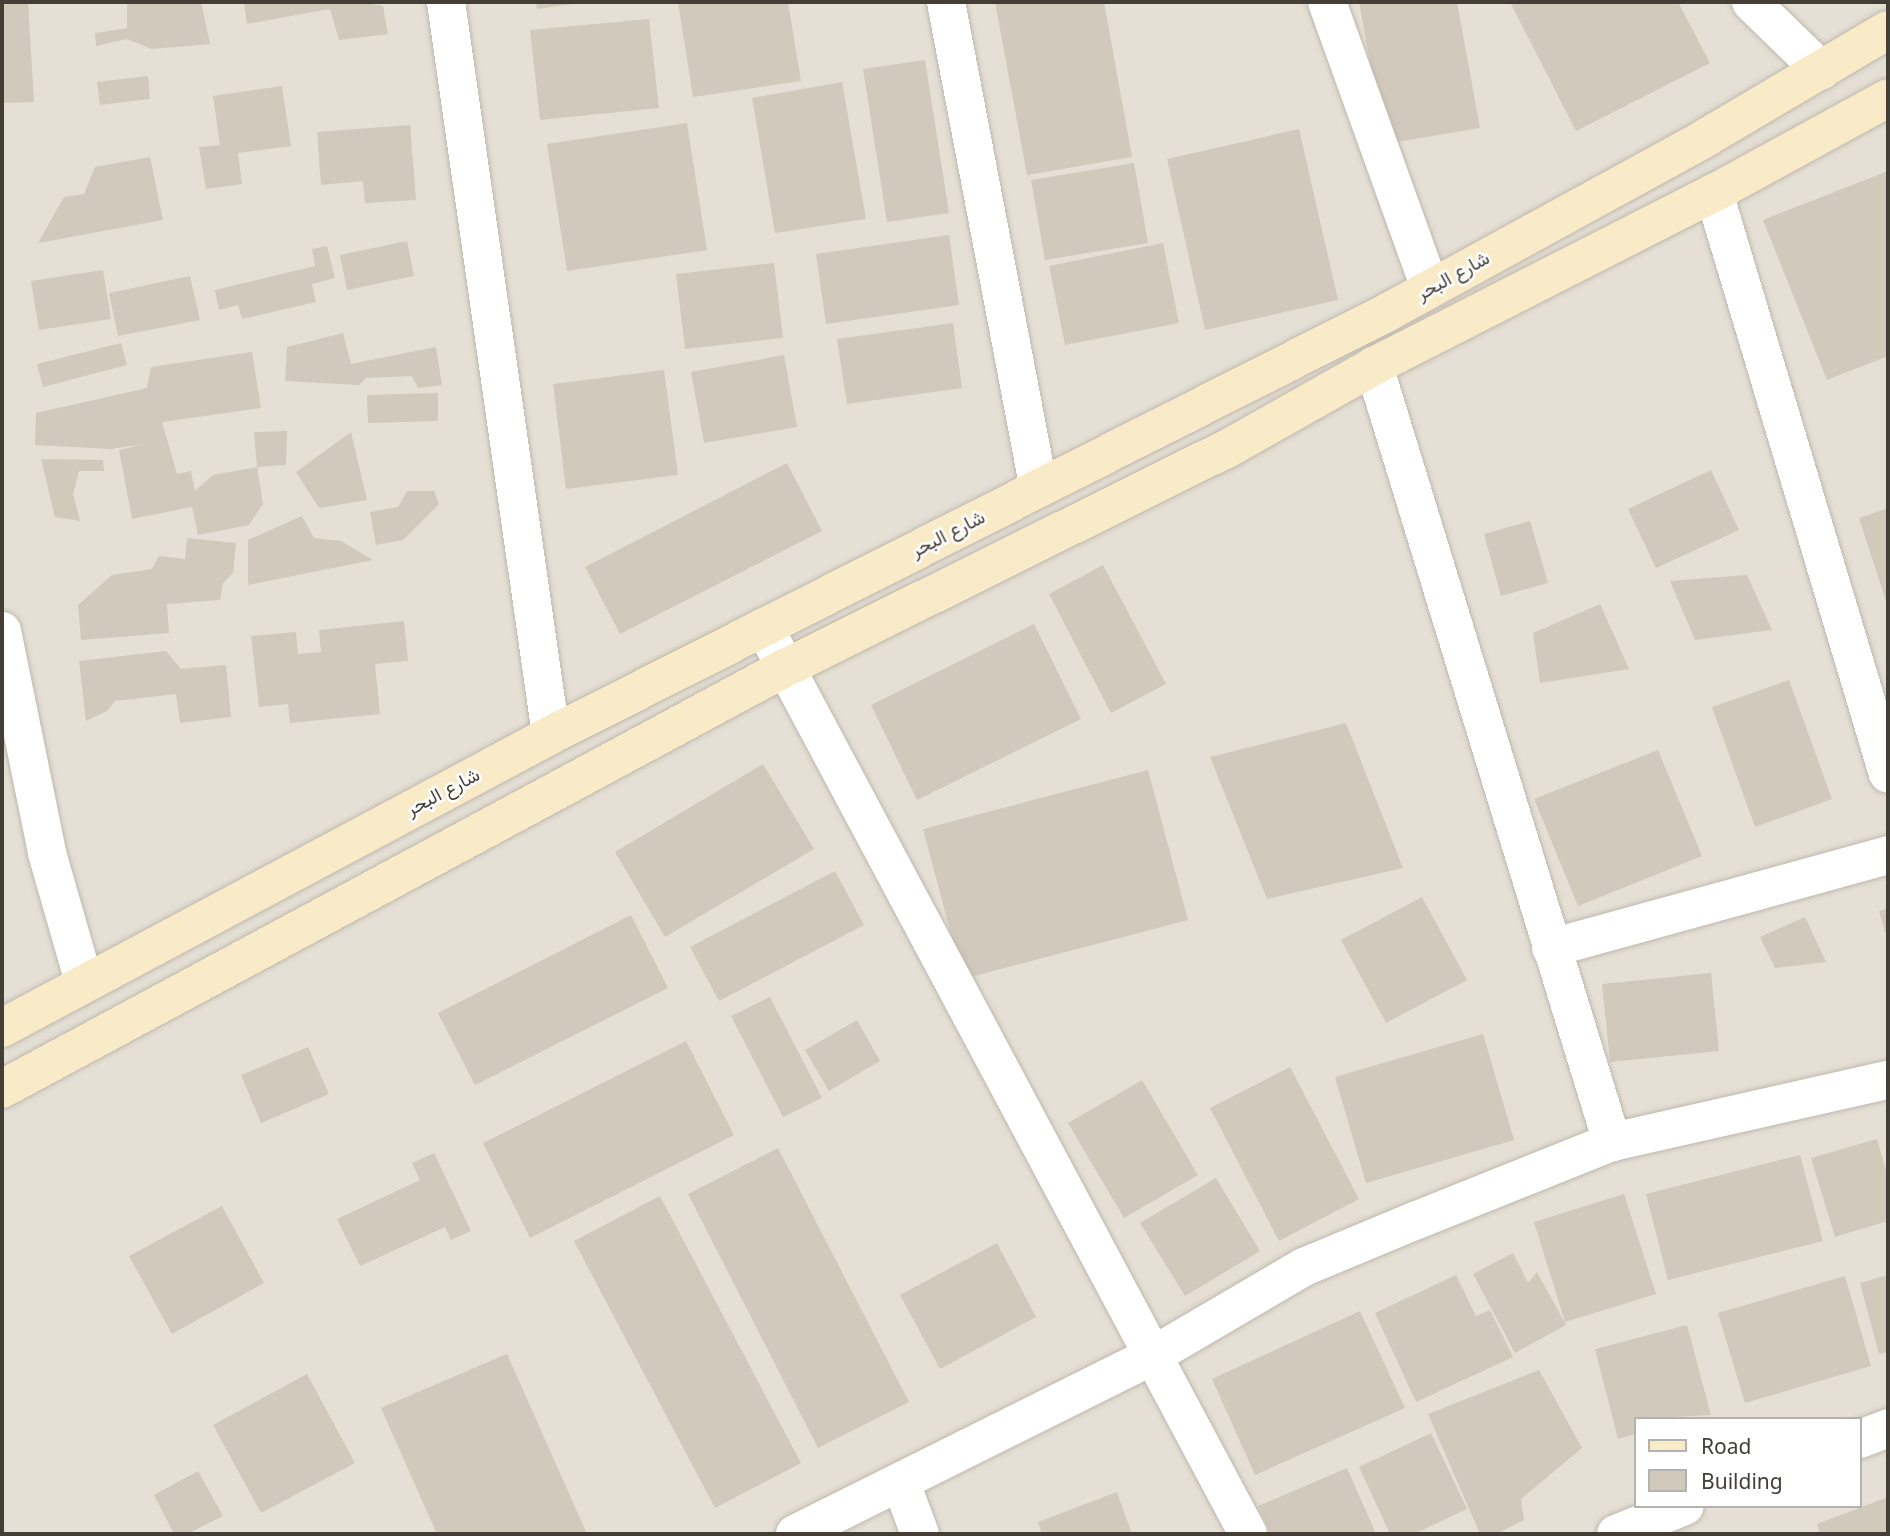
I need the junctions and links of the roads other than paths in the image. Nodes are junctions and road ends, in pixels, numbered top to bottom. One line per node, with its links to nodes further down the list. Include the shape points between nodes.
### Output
1 (446, 2): 15 (street)
2 (946, 2): 11 (street)
3 (1327, 2): 9 (street)
4 (1751, 2): 6 (street)
5 (1888, 30): 6 (street, شارع البحر)
6 (1821, 69): 9 (street, شارع البحر)
7 (1888, 98): 8 (street)
8 (1714, 193): 10 (street); 16 (street)
9 (1430, 288): 11 (street, شارع البحر)
10 (1374, 366): 14 (street, via 1225,450); 18 (street)
11 (1039, 488): 12 (street, شارع البحر)
12 (764, 627): 14 (street); 15 (street, شارع البحر)
13 (2, 631): 19 (street, via 47,853)
14 (785, 668): 22 (street); 24 (street)
15 (551, 735): 19 (street, شارع البحر)
16 (1888, 774)
17 (1888, 855): 18 (street)
18 (1551, 948): 23 (street)
19 (84, 982): 20 (street, شارع البحر)
20 (2, 1028)
21 (1888, 1080): 23 (street)
22 (2, 1089)
23 (1612, 1142): 24 (street, via 1304,1267)
24 (1152, 1356): 27 (street); 31 (street)
25 (1888, 1428): 26 (street)
26 (1862, 1438)
27 (901, 1483): 29 (street); 30 (street)
28 (1680, 1508): 32 (street)
29 (795, 1534)
30 (920, 1534)
31 (1248, 1534)
32 (1616, 1534)

